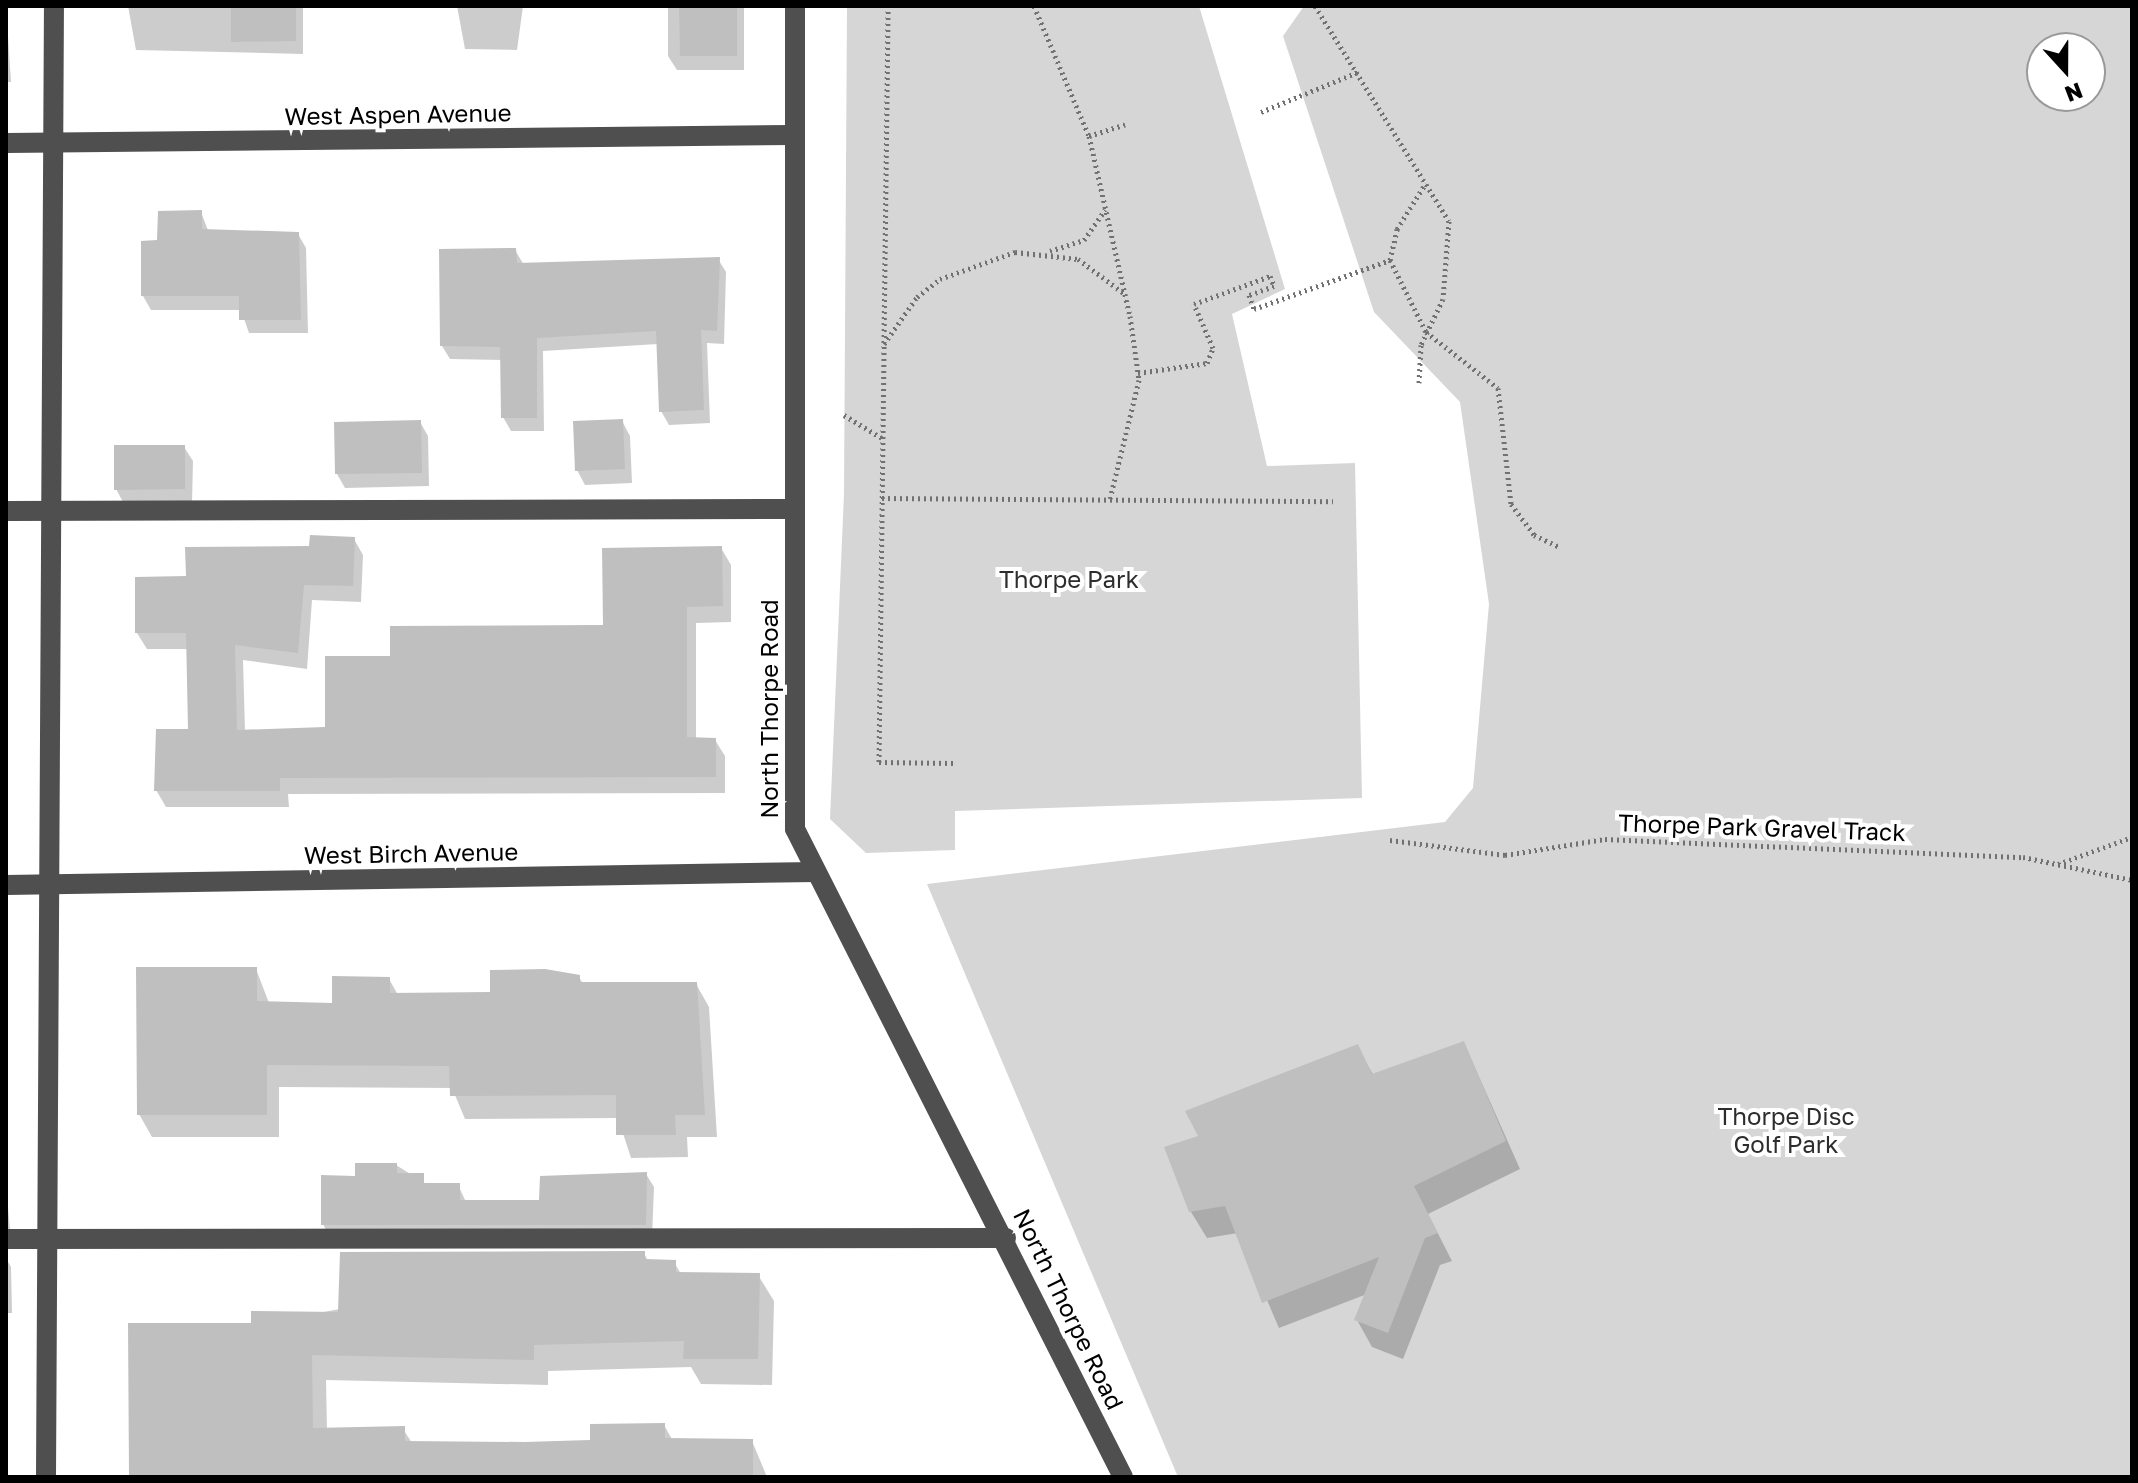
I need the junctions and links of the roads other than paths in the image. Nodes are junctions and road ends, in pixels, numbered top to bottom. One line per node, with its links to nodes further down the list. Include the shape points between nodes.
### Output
1 (54, 6): 5 (street)
2 (795, 6): 3 (street, North Thorpe Road)
3 (791, 135): 5 (street, West Aspen Avenue); 6 (street, North Thorpe Road)
4 (6, 143): 5 (street, West Aspen Avenue)
5 (52, 144): 8 (street)
6 (795, 509): 8 (street); 9 (street, North Thorpe Road, via 795,829)
7 (6, 511): 8 (street)
8 (50, 511): 11 (street)
9 (816, 872): 11 (street, West Birch Avenue); 12 (street, North Thorpe Road)
10 (6, 885): 11 (street, West Birch Avenue)
11 (50, 885): 14 (street)
12 (1006, 1238): 14 (street); 16 (street, North Thorpe Road)
13 (6, 1239): 14 (street)
14 (48, 1239): 15 (street)
15 (46, 1477)
16 (1123, 1477)

